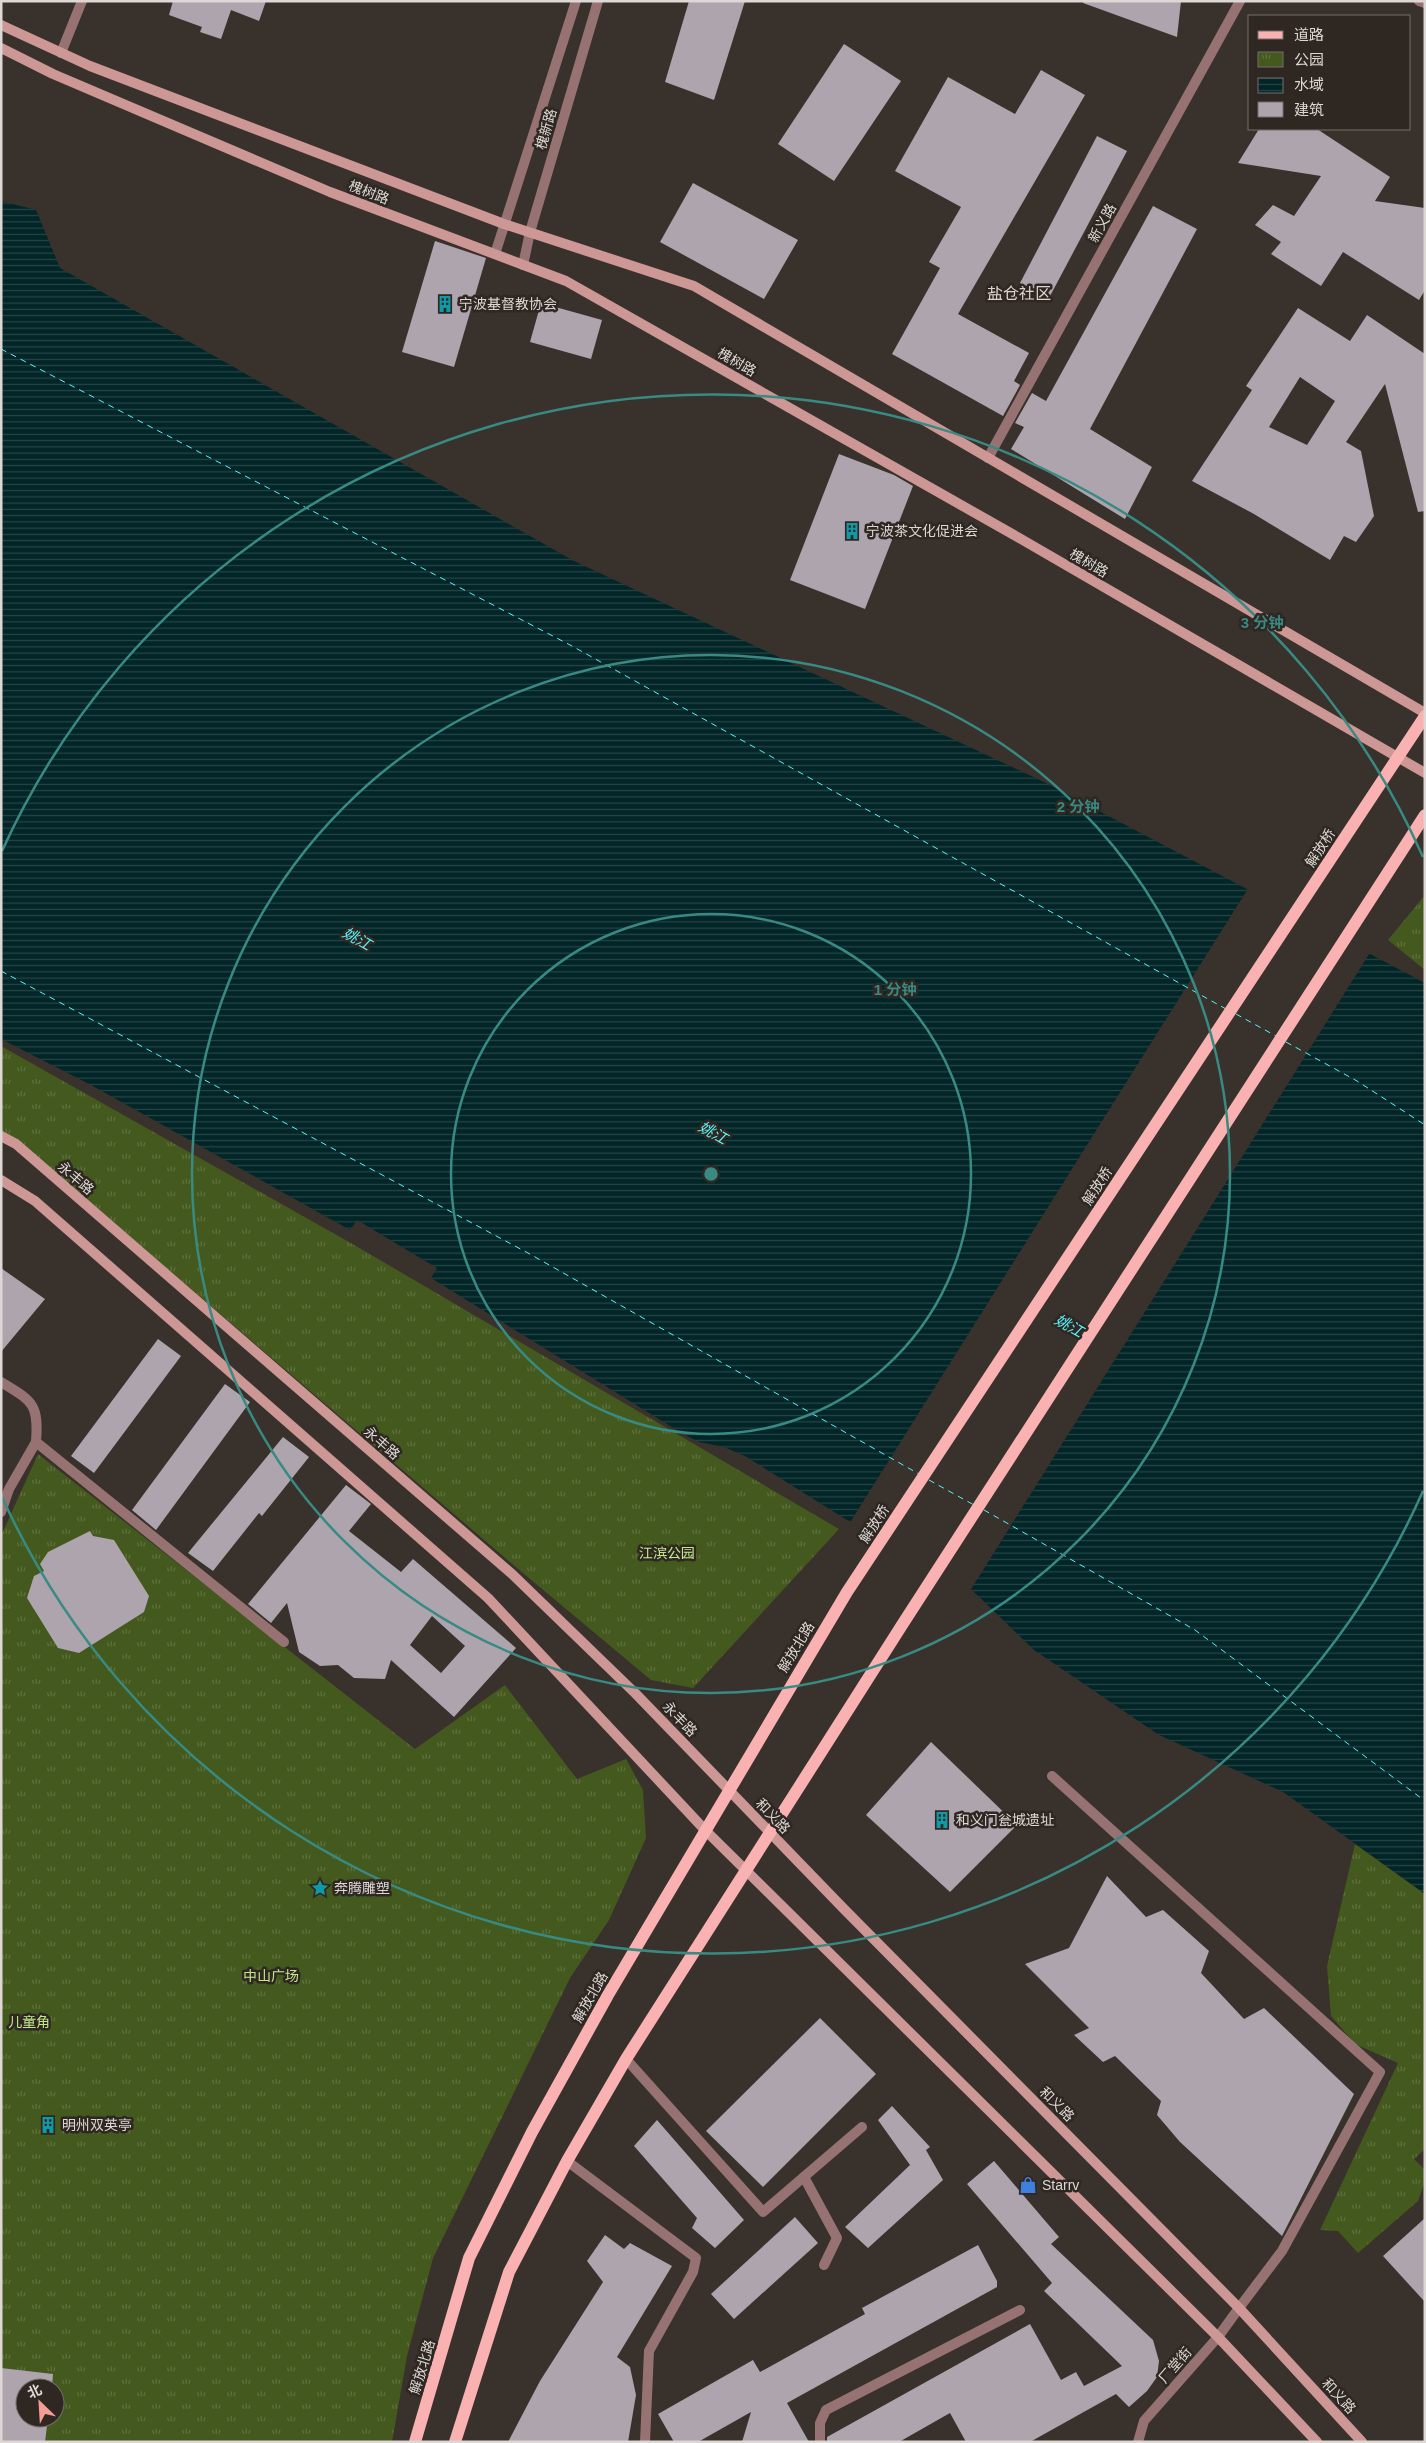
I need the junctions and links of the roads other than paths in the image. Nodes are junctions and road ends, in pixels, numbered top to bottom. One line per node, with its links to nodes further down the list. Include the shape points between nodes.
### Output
1 (82, 1): 9 (street)
2 (576, 1): 10 (street, 槐新路)
3 (598, 1): 11 (street, 槐新路)
4 (1240, 1): 14 (street, 新义路)
5 (1419, 1): 6 (street)
6 (1425, 3)
7 (1, 25): 9 (main road, 槐树路)
8 (1, 48): 12 (main road, 槐树路, via 53,74 322,188)
9 (61, 53): 10 (main road, 槐树路)
10 (504, 224): 11 (main road, 槐树路); 12 (street, 槐新路)
11 (530, 232): 13 (street, 槐新路); 14 (main road, 槐树路, via 694,286)
12 (495, 254): 13 (main road, 槐树路)
13 (523, 265): 16 (main road, 槐树路, via 566,281 1021,539)
14 (988, 458): 15 (main road, 槐树路)
15 (1425, 715): 16 (main road, 解放桥)
16 (1397, 758): 17 (main road, 槐树路); 25 (main road, 解放桥)
17 (1425, 773)
18 (1421, 820): 30 (main road)
19 (1, 1136): 28 (main road, 永丰路, via 16,1144 512,1574)
20 (1, 1180): 29 (main road, via 35,1201 488,1598)
21 (1, 1382): 22 (street, via 29,1399 38,1420)
22 (36, 1442): 23 (street); 26 (street)
23 (5, 1488): 24 (street)
24 (1, 1512)
25 (846, 1592): 28 (main road, 解放北路)
26 (284, 1642)
27 (1052, 1776): 37 (street, 厂堂街, via 1380,2072 1282,2251)
28 (728, 1789): 29 (main road, 解放北路); 30 (main road, 和义路)
29 (705, 1830): 31 (main road); 40 (main road, 解放北路, via 532,2132 469,2258)
30 (770, 1832): 31 (main road); 37 (main road, 和义路)
31 (746, 1870): 32 (main road); 39 (main road)
32 (626, 2059): 34 (main road); 35 (street, via 764,2212)
33 (862, 2127): 35 (street)
34 (567, 2161): 41 (main road, via 509,2272); 42 (street, via 696,2258 693,2272 649,2352)
35 (804, 2177): 36 (street, via 837,2238)
36 (824, 2266)
37 (1239, 2308): 39 (street, 厂堂街); 46 (main road, 和义路)
38 (1020, 2310): 43 (street, via 826,2410 820,2423)
39 (1218, 2337): 44 (street, 厂堂街, via 1144,2421); 45 (main road)
40 (415, 2442)
41 (455, 2442)
42 (645, 2442)
43 (820, 2442)
44 (1138, 2442)
45 (1317, 2442)
46 (1362, 2442)

